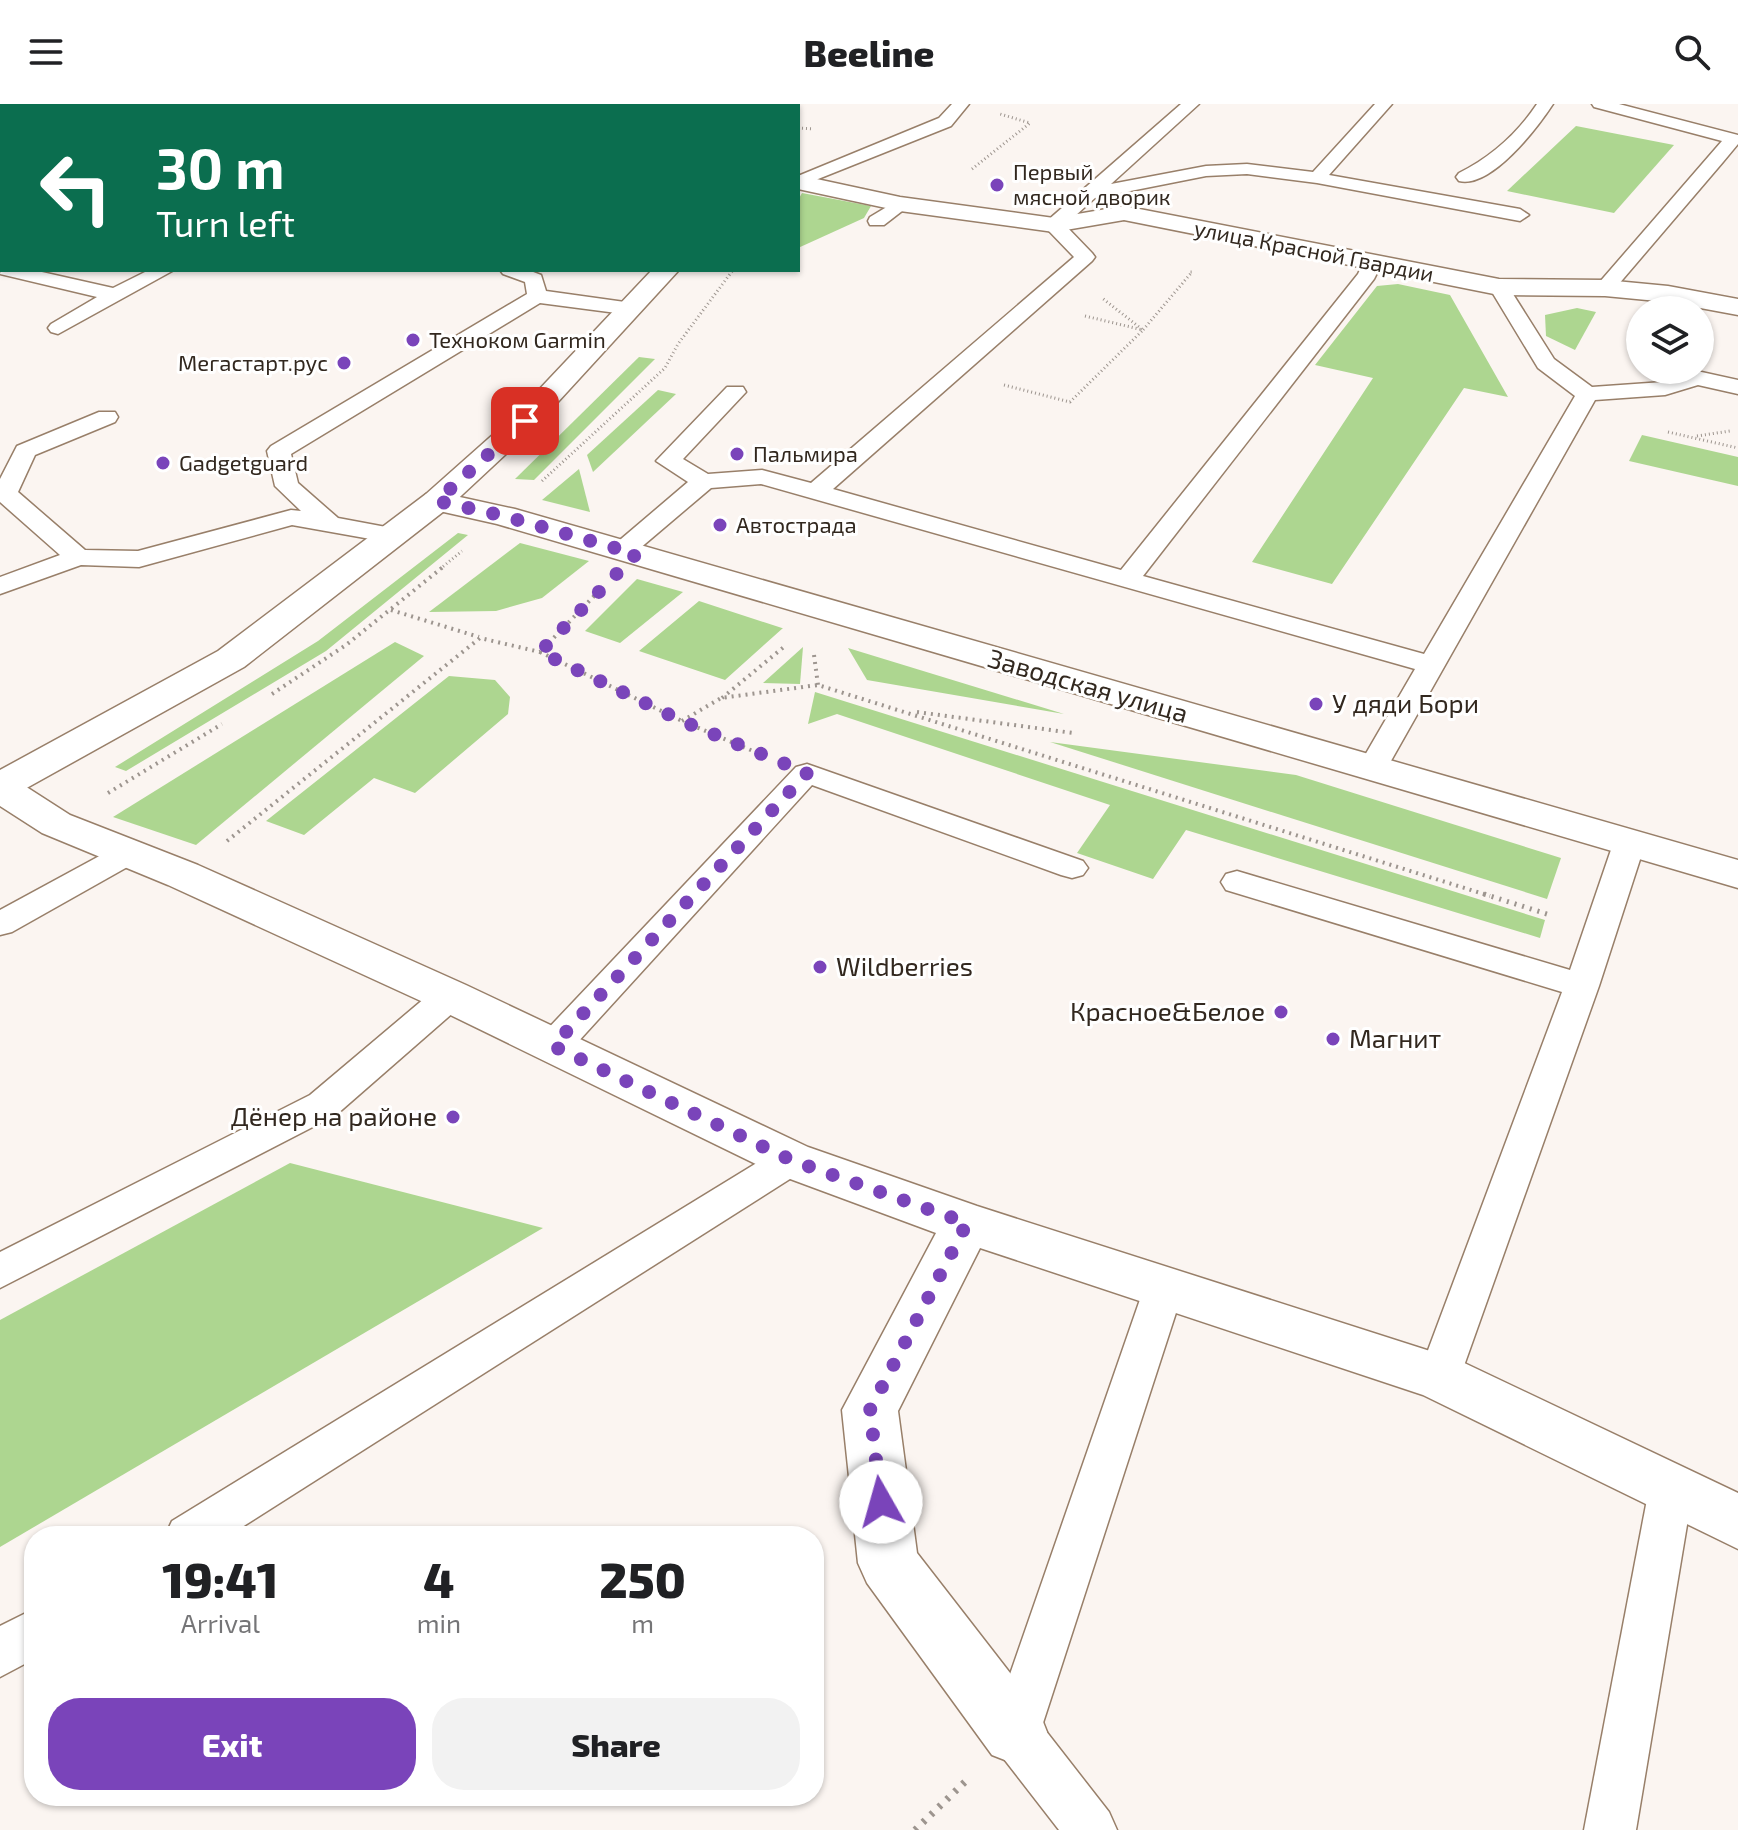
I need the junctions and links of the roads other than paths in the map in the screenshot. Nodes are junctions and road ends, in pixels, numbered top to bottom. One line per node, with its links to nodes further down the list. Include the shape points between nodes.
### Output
1 (961, 104): 9 (lane, via 945,122)
2 (1191, 104): 11 (lane)
3 (1353, 104): 6 (lane)
4 (1545, 104): 7 (lane, via 1528,130)
5 (1600, 104): 22 (lane, via 1649,124 1733,139)
6 (1383, 106): 8 (lane)
7 (1465, 177)
8 (1317, 178): 11 (lane, via 1247,169 1206,171); 13 (lane)
9 (800, 181)
10 (800, 182): 12 (street, улица Красной Гвардии)
11 (1094, 193): 15 (lane)
12 (900, 204): 14 (lane); 15 (street, улица Красной Гвардии)
13 (1520, 215)
14 (877, 221)
15 (1054, 225): 16 (street, улица Красной Гвардии, via 1124,213); 33 (lane, via 1085,257)
16 (1373, 261): 21 (street, улица Красной Гвардии); 39 (lane)
17 (16, 272): 23 (lane)
18 (160, 272): 23 (lane)
19 (515, 272): 24 (lane, via 534,279)
20 (664, 272): 26 (street)
21 (1499, 287): 22 (street, улица Красной Гвардии); 30 (lane, via 1546,363)
22 (1605, 288): 25 (street, улица Красной Гвардии)
23 (115, 295): 27 (lane)
24 (537, 296): 26 (lane); 35 (lane, via 279,451 287,486)
25 (1738, 307)
26 (632, 309): 34 (street, via 525,421)
27 (58, 328)
28 (1738, 387): 30 (lane, via 1697,378 1665,388)
29 (735, 392): 32 (lane, via 668,461)
30 (1587, 394): 41 (lane)
31 (107, 417): 38 (lane, via 25,451 5,494)
32 (704, 481): 33 (lane, via 762,477); 37 (lane)
33 (816, 492): 39 (lane)
34 (437, 501): 36 (street); 37 (street, Заводская улица)
35 (330, 524): 36 (lane); 38 (lane, via 291,517 139,559)
36 (393, 535): 43 (street, via 231,659)
37 (630, 552): 42 (street, Заводская улица)
38 (78, 557): 40 (lane)
39 (1126, 580): 41 (lane)
40 (0, 586)
41 (1431, 665): 42 (lane)
42 (1372, 769): 44 (street, Заводская улица)
43 (0, 787): 45 (street, via 56,824)
44 (1629, 844): 47 (street, Заводская улица); 50 (lane)
45 (127, 854): 49 (lane); 51 (street)
46 (1072, 868): 52 (lane, via 807,773)
47 (1738, 874)
48 (1237, 882): 50 (lane)
49 (0, 924)
50 (1582, 986): 57 (lane)
51 (450, 996): 52 (street); 55 (lane, via 323,1105)
52 (553, 1046): 53 (street)
53 (791, 1160): 54 (street); 60 (lane)
54 (967, 1223): 56 (street); 63 (street, via 870,1410 888,1563)
55 (0, 1271)
56 (1164, 1288): 57 (street); 63 (lane)
57 (1439, 1377): 58 (street)
58 (1671, 1489): 59 (street); 65 (lane)
59 (1738, 1522)
60 (204, 1526)
61 (24, 1638): 62 (lane)
62 (0, 1653)
63 (1015, 1732): 64 (lane)
64 (1091, 1830)
65 (1610, 1830)

